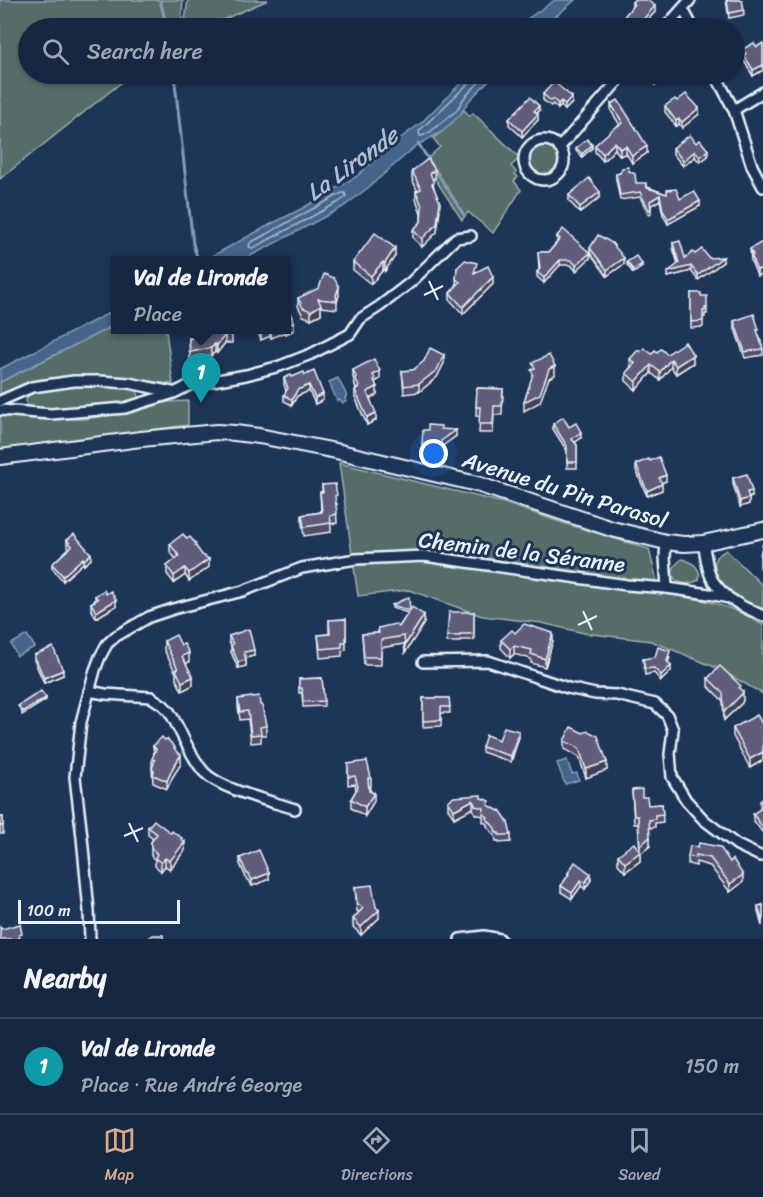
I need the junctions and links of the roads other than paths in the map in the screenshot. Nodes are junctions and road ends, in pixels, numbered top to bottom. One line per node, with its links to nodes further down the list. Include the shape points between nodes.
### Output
1 (690, 0): 2 (street)
2 (682, 9): 3 (street); 4 (street)
3 (674, 18)
4 (687, 18)
5 (615, 84): 9 (street)
6 (721, 84): 8 (street)
7 (763, 92): 8 (street)
8 (734, 110): 10 (street)
9 (559, 148): 9 (street, via 546,141 531,146 525,159 532,176 546,180 560,173 564,158)
10 (763, 187)
11 (471, 236): 12 (street, via 456,238 411,282 360,319 350,334 327,347 280,366 190,385)
12 (174, 393): 13 (street, via 129,383 70,381 32,387); 14 (street, via 116,410 51,414)
13 (0, 401)
14 (0, 410)
15 (0, 458): 17 (street, Avenue du Pin Parasol, via 184,435 243,434 477,484 612,529)
16 (763, 530): 18 (street, Avenue du Pin Parasol)
17 (666, 542): 18 (street, Avenue du Pin Parasol); 19 (street)
18 (703, 543): 20 (street, via 707,570)
19 (667, 588): 20 (street, Chemin de la Séranne); 23 (street, Chemin de la Séranne, via 424,556 364,558 302,568 243,591 173,609 138,623 107,644)
20 (729, 598): 21 (street)
21 (763, 616)
22 (423, 662): 25 (street, via 488,661 568,688 655,704 673,730 672,777 686,800 704,820 737,845)
23 (89, 691): 24 (street, via 151,697 169,711 206,774 233,789); 26 (street, Chemin de la Séranne, via 75,777)
24 (295, 809)
25 (763, 856)
26 (90, 939)
27 (460, 939): 28 (street)
28 (500, 939)

